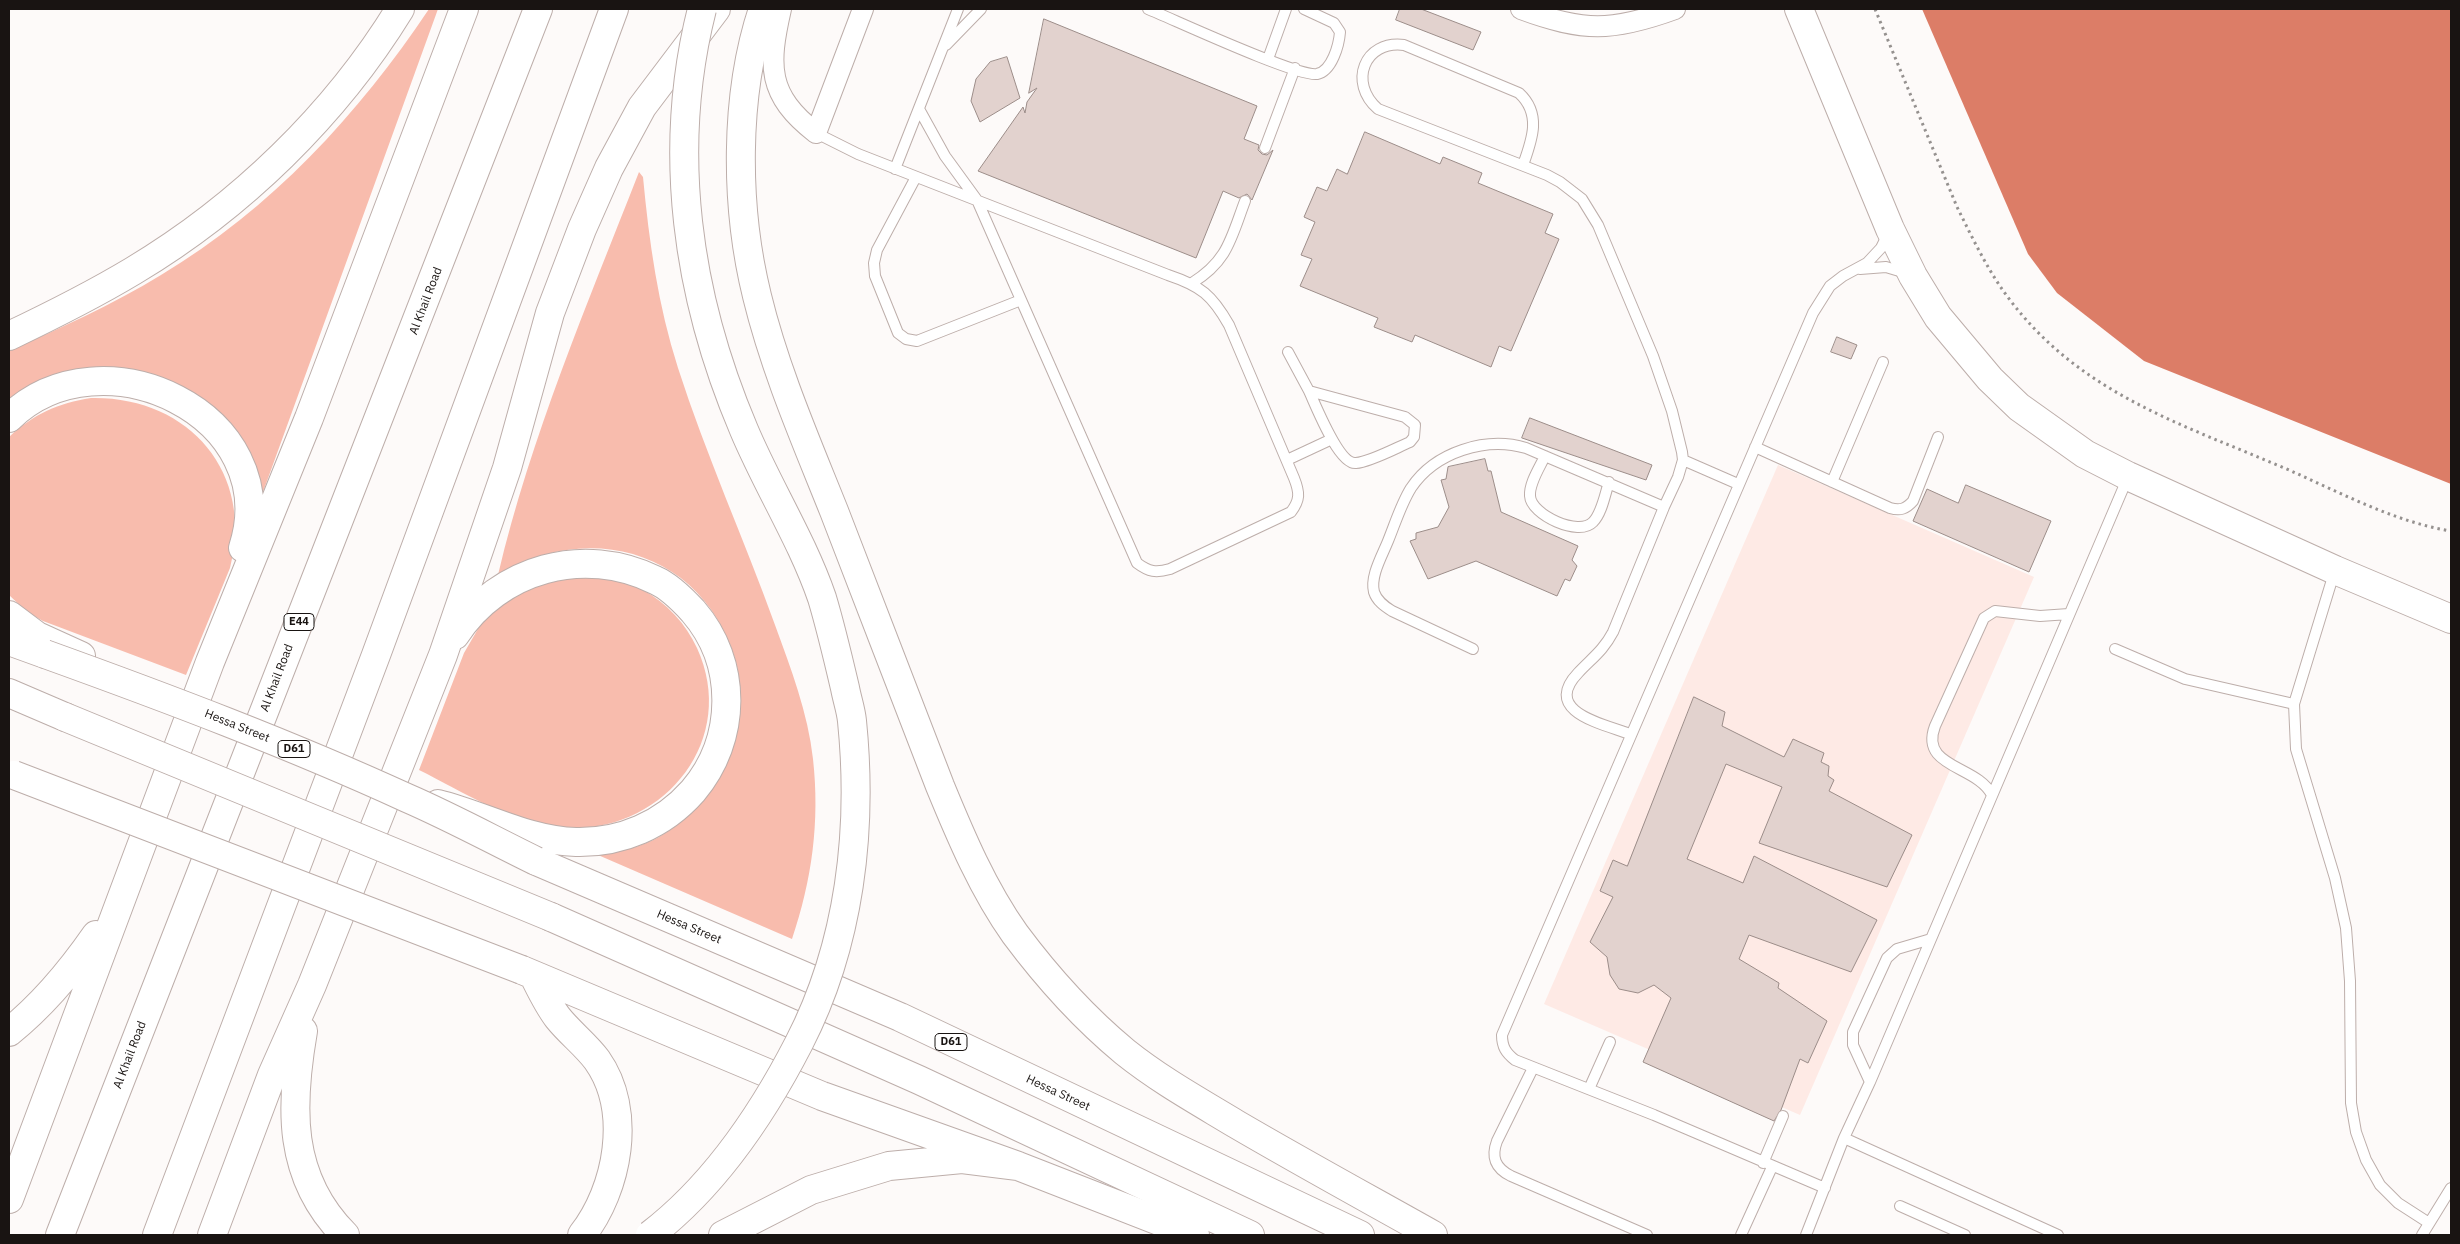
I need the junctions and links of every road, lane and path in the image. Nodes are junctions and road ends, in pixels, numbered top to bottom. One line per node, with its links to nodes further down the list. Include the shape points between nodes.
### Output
1 (400, 9): 35 (main road, via 326,109 252,183 133,271)
2 (464, 9): 61 (main road, via 309,418)
3 (538, 9): 87 (main road, Al Khail Road / E44)
4 (614, 9): 88 (main road, via 383,637)
5 (702, 9): 92 (main road, bridge, via 693,50 684,128 685,205 690,246 710,328 743,428 813,574 822,600 852,718 854,839 849,896 836,946 816,1006 792,1057 771,1094 720,1167)
6 (716, 9): 60 (main road, via 642,107 585,221 550,313 507,468)
7 (763, 9): 97 (main road, via 746,82 742,140 746,237 757,296 782,375 940,786 992,897 1039,965 1072,1002 1126,1052 1191,1098)
8 (782, 9): 23 (street, via 774,46 776,85 792,113)
9 (863, 9): 23 (street)
10 (958, 9): 19 (lane)
11 (981, 9): 19 (lane)
12 (1148, 9): 20 (lane)
13 (1286, 9): 20 (lane)
14 (1304, 9): 21 (lane, via 1334,23 1340,36 1331,64 1325,70 1313,74)
15 (1521, 9): 16 (street, via 1571,24 1594,27 1622,26)
16 (1674, 9)
17 (1799, 9): 30 (main road)
18 (1875, 9): 51 (path, via 1973,238 2006,294 2051,346 2093,380 2146,409 2400,518)
19 (942, 50): 22 (lane)
20 (1268, 58): 21 (lane)
21 (1294, 68): 24 (lane)
22 (919, 109): 26 (lane); 28 (lane, via 945,156)
23 (816, 134): 26 (lane)
24 (1266, 148)
25 (1522, 164): 25 (lane, via 1378,108 1366,96 1362,83 1368,58 1384,46 1404,44 1519,94 1531,109 1534,124 1532,141); 45 (lane, via 1571,189 1582,199 1598,225 1664,386)
26 (895, 169): 27 (lane)
27 (916, 177): 28 (lane); 34 (lane, via 877,250 874,263 875,276 898,333 917,341)
28 (977, 200): 33 (lane); 34 (lane)
29 (1245, 201): 33 (lane, via 1223,256 1210,272)
30 (1890, 229): 31 (lane, via 1881,248); 32 (main road)
31 (1858, 269): 32 (lane, via 1886,267); 42 (lane, via 1830,286 1820,299)
32 (1913, 276): 46 (main road, via 1938,318 1963,349 2019,407 2085,454)
33 (1192, 283): 44 (lane, via 1220,308 1230,325)
34 (1021, 300): 44 (lane, via 1137,563 1146,570 1159,572 1170,569 1291,512 1298,502 1299,490)
35 (9, 336)
36 (1288, 352): 38 (lane)
37 (1883, 362): 48 (lane)
38 (1308, 391): 41 (lane); 41 (lane, via 1406,417 1415,425 1416,431 1410,442 1356,464 1346,461)
39 (9, 418): 61 (main road, via 27,404 60,388 122,382 150,387 175,397 217,429 243,473 250,517 244,545 215,628)
40 (1938, 437): 48 (lane, via 1912,501 1904,509 1890,508)
41 (1332, 439): 44 (lane)
42 (1755, 447): 48 (lane); 49 (lane)
43 (1545, 456): 47 (lane); 47 (lane, via 1530,492 1532,504 1540,513 1570,526 1583,528 1594,522); 58 (lane, via 1517,445 1498,442 1464,449 1434,466 1416,481 1408,494 1376,570 1374,592 1386,607)
44 (1287, 460)
45 (1683, 460): 49 (lane); 50 (lane)
46 (2128, 476): 52 (main road); 53 (lane)
47 (1609, 482): 50 (lane)
48 (1832, 482)
49 (1738, 484): 64 (lane)
50 (1664, 507): 64 (lane, via 1609,639 1567,690 1568,705 1572,710)
51 (2451, 531)
52 (2335, 570): 55 (main road); 63 (lane)
53 (2069, 614): 66 (lane); 66 (lane, via 1988,613 1935,726 1932,741 1937,755 1978,779)
54 (9, 615): 57 (main road)
55 (2451, 620)
56 (9, 641): 57 (main road, Hessa Street / D61)
57 (49, 649): 67 (main road, Hessa Street / D61, bridge)
58 (1473, 649)
59 (2115, 649): 63 (lane, via 2185,679)
60 (442, 655): 67 (main road, bridge, via 463,625 495,594 517,579 536,571 575,563 614,566 656,580 700,618 718,651 726,690 725,728 701,781 672,810 638,831 602,841 549,839 471,813); 71 (main road)
61 (210, 662): 68 (main road)
62 (9, 692): 95 (main road, bridge, via 551,917 919,1080)
63 (2294, 704): 85 (lane, via 2294,726 2302,771 2336,878 2346,928 2351,1014 2351,1102 2356,1132 2380,1185 2398,1203)
64 (1630, 734): 74 (lane, via 1502,1035 1502,1045 1507,1054)
65 (12, 774): 70 (main road, bridge)
66 (1992, 795): 69 (lane)
67 (408, 798): 96 (main road, Hessa Street / D61, bridge, via 536,861 900,1017)
68 (118, 902): 72 (main road, via 61,983); 83 (main road)
69 (1931, 939): 75 (lane); 75 (lane, via 1891,953 1856,1026 1852,1038)
70 (528, 973): 80 (main road, via 822,1096); 91 (main road, via 558,1019 597,1061 615,1107 618,1136 607,1191)
71 (312, 985): 89 (main road, via 272,1075); 90 (main road, via 297,1067 295,1122 299,1156 320,1204)
72 (9, 1032)
73 (1610, 1042): 76 (lane)
74 (1534, 1068): 76 (lane); 98 (lane, via 1493,1151 1501,1171)
75 (1870, 1082): 78 (lane)
76 (1589, 1089): 79 (lane)
77 (1783, 1116): 79 (lane)
78 (1844, 1138): 81 (lane); 86 (lane)
79 (1767, 1165): 81 (lane); 99 (lane)
80 (1018, 1166): 93 (main road, via 962,1159 889,1166 811,1190); 94 (main road)
81 (1825, 1188): 100 (lane)
82 (2451, 1188): 85 (lane)
83 (9, 1199)
84 (1900, 1206): 101 (lane)
85 (2429, 1223): 103 (lane)
86 (2045, 1233): 102 (lane)
87 (60, 1235)
88 (157, 1235)
89 (212, 1235)
90 (345, 1235)
91 (582, 1235)
92 (650, 1235)
93 (723, 1235)
94 (1195, 1235)
95 (1250, 1235)
96 (1360, 1235)
97 (1433, 1235)
98 (1647, 1235)
99 (1741, 1235)
100 (1806, 1235)
101 (1965, 1235)
102 (2058, 1235)
103 (2422, 1235)

